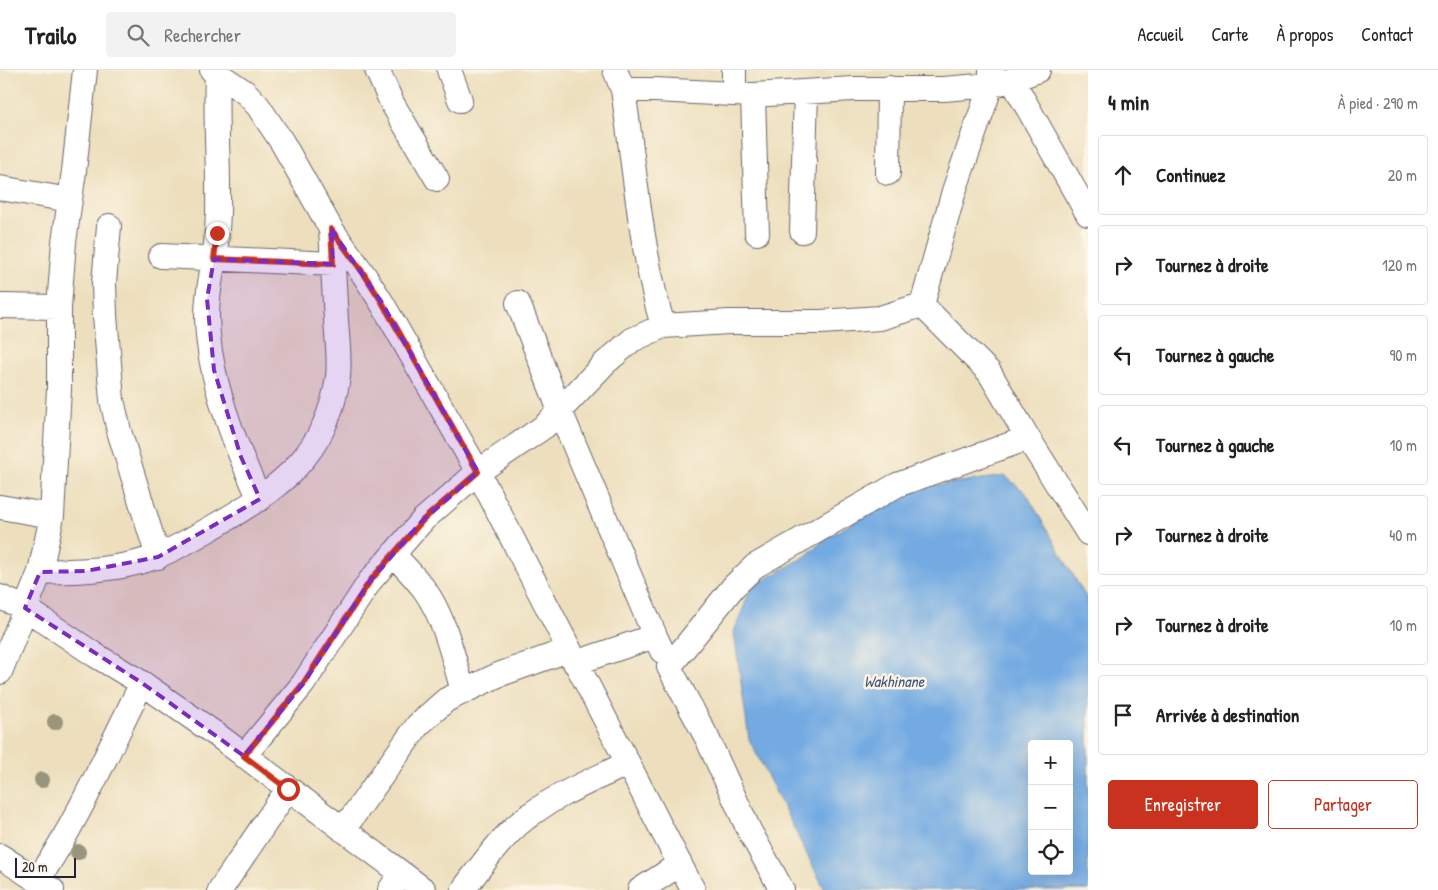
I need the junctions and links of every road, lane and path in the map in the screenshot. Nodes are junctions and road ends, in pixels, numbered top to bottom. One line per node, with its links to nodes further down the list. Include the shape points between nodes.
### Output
1 (85, 70): 17 (street)
2 (377, 70): 15 (street, via 392,103)
3 (449, 70): 13 (street)
4 (734, 70): 12 (street)
5 (1038, 70): 7 (street)
6 (214, 72): 9 (street); 24 (street, via 218,206)
7 (998, 78): 10 (street, via 944,89); 18 (street); 27 (street, via 954,191)
8 (619, 80): 12 (street, via 655,90); 30 (street, via 642,237)
9 (246, 81): 20 (street)
10 (889, 88): 11 (street); 14 (street)
11 (806, 92): 12 (street); 21 (street)
12 (743, 95): 22 (street)
13 (460, 100)
14 (888, 173)
15 (437, 179)
16 (0, 188): 17 (street)
17 (70, 200): 29 (street)
18 (1088, 214)
19 (109, 226): 39 (street, via 104,283 112,400)
20 (331, 229): 25 (street); 33 (street, via 382,302)
21 (802, 231)
22 (757, 233)
23 (162, 256): 24 (street)
24 (214, 259): 25 (street); 34 (street, via 207,316 214,370 238,450)
25 (333, 264): 34 (street, via 338,376 333,401 310,450 293,472)
26 (518, 303): 31 (street)
27 (922, 305): 30 (street, via 880,318); 32 (street, via 989,372)
28 (0, 306): 29 (street)
29 (59, 307): 36 (street, via 59,389)
30 (663, 326): 31 (street, via 632,340 604,364)
31 (560, 411): 33 (street, via 545,426); 43 (street)
32 (1028, 438): 37 (street); 45 (street, via 896,486 755,566 734,586)
33 (478, 472): 38 (street, via 423,520); 44 (street)
34 (260, 499): 39 (street)
35 (0, 507): 36 (street)
36 (52, 516): 40 (street)
37 (1088, 533)
38 (392, 554): 48 (street, via 424,589 433,604 446,634); 49 (street, via 349,611 303,684)
39 (158, 557): 40 (street, via 94,570)
40 (40, 572): 42 (street)
41 (0, 597): 42 (street)
42 (25, 608): 46 (street); 47 (street)
43 (655, 636): 44 (street); 45 (street)
44 (572, 656): 48 (street, via 498,675); 50 (street)
45 (669, 667): 62 (street)
46 (0, 672)
47 (142, 683): 49 (street); 56 (street, via 94,782 53,856)
48 (463, 691): 52 (street, via 446,700 418,725)
49 (244, 756): 51 (street)
50 (628, 763): 54 (street); 59 (street, via 564,794 525,818)
51 (288, 789): 52 (street); 57 (street)
52 (343, 830): 55 (street)
53 (0, 856): 56 (street)
54 (680, 864): 60 (street); 61 (street)
55 (396, 882): 58 (street)
56 (45, 885)
57 (220, 890)
58 (424, 890)
59 (463, 890)
60 (640, 890)
61 (693, 890)
62 (782, 890)

